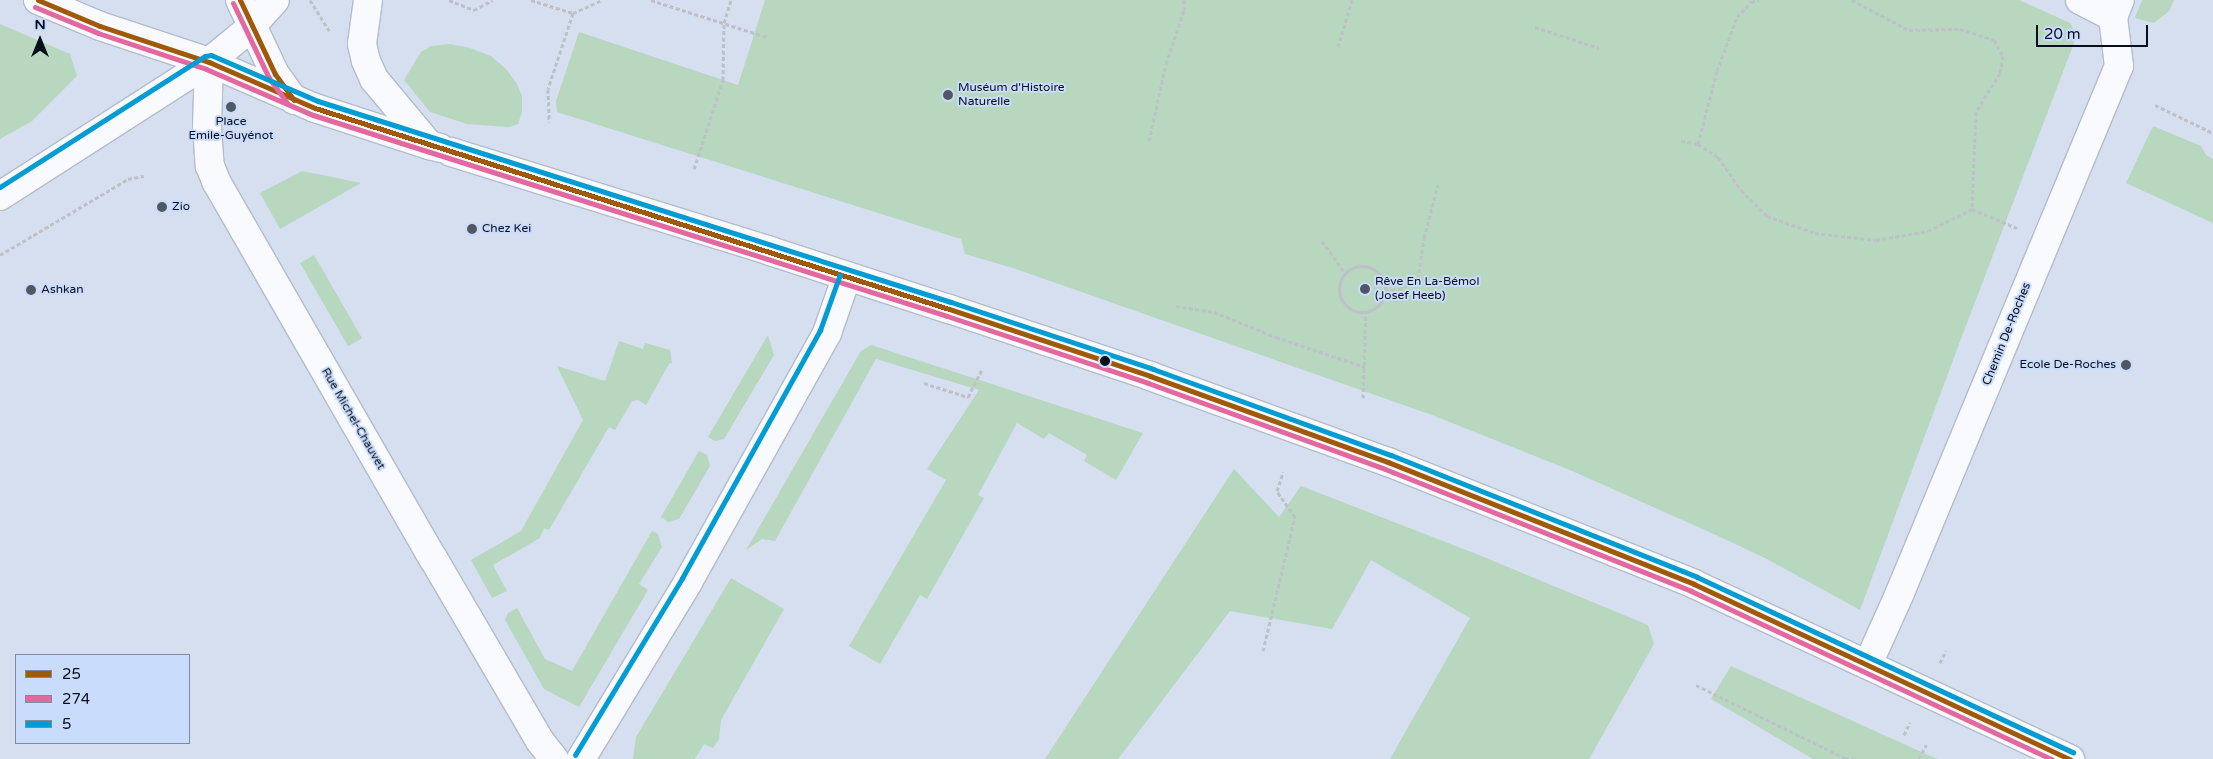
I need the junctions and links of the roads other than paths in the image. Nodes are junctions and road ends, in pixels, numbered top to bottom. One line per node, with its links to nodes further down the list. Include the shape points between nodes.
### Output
1 (38, 0): 8 (main road, via 100,26)
2 (240, 0): 7 (main road)
3 (275, 0): 7 (main road)
4 (368, 0): 10 (main road, via 362,44 374,79)
5 (2080, 0): 6 (main road)
6 (2116, 9): 13 (main road, Chemin De-Roches, via 2120,66)
7 (251, 26): 8 (main road); 9 (main road, via 275,74)
8 (209, 62): 9 (main road); 11 (main road); 14 (main road, Rue Michel-Chauvet, via 207,128 210,166 217,184 438,567 540,741)
9 (294, 100): 10 (main road)
10 (440, 149): 12 (main road)
11 (0, 196)
12 (847, 276): 13 (main road, via 1150,376 1388,462 1685,580); 15 (main road, via 827,333 688,582)
13 (1868, 664): 16 (main road)
14 (554, 759)
15 (581, 759)
16 (2070, 759)

